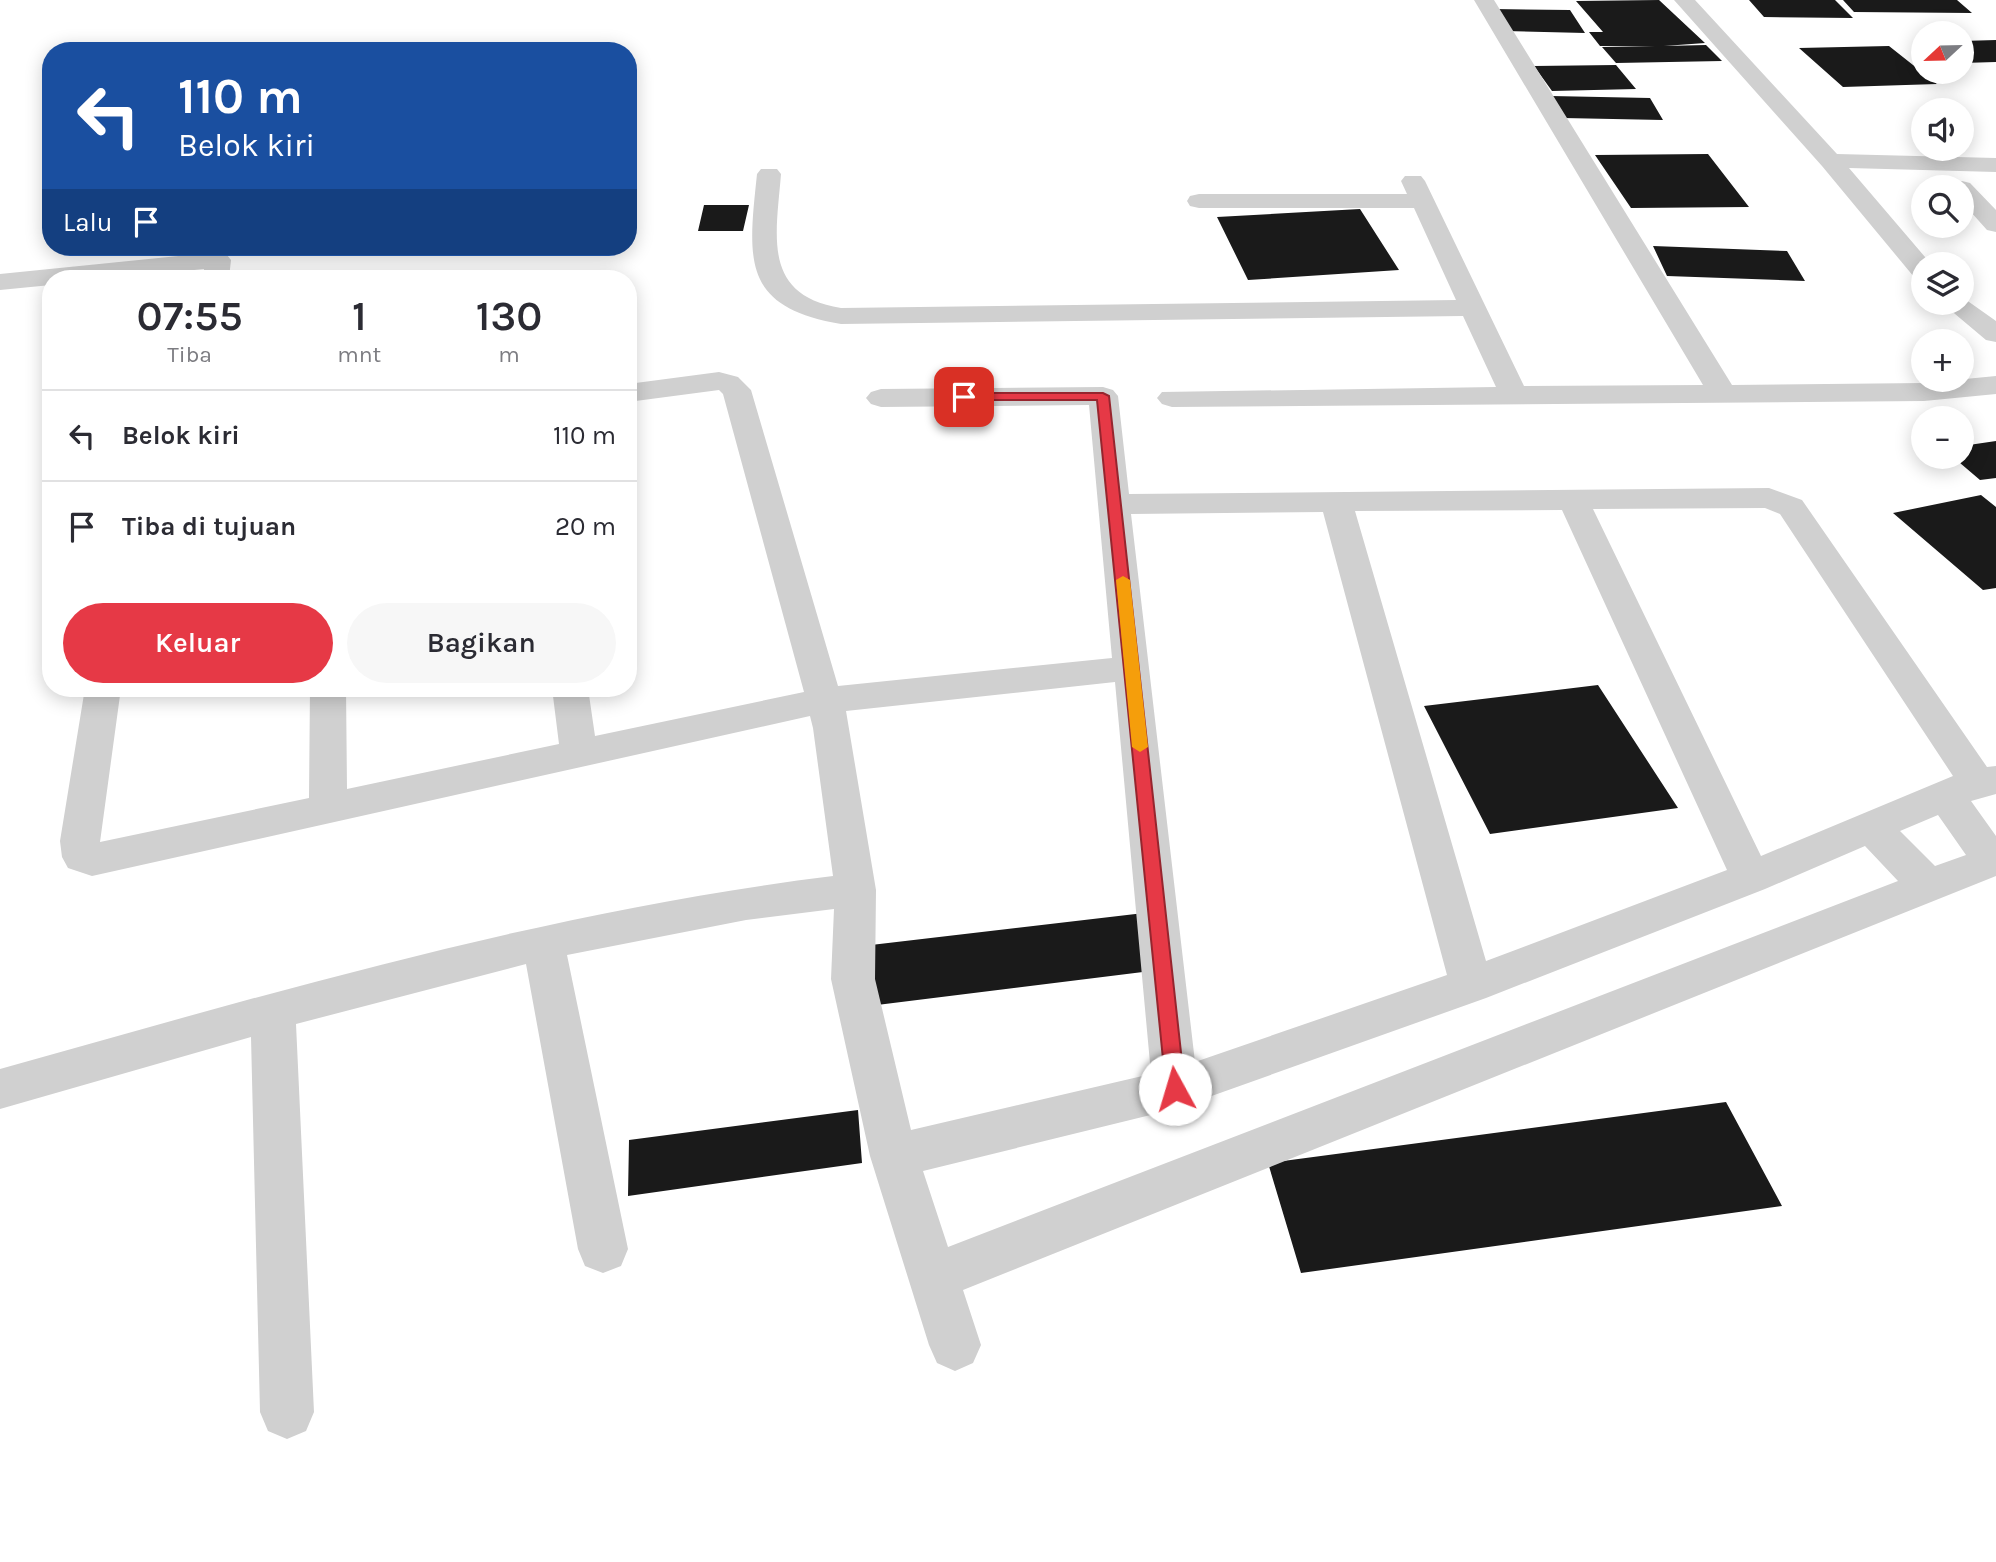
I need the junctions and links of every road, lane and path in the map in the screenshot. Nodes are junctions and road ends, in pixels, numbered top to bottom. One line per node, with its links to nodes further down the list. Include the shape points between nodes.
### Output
1 (1484, 0): 21 (street)
2 (1684, 0): 3 (street)
3 (1830, 161): 4 (street); 11 (street)
4 (1940, 163): 5 (street); 7 (street)
5 (1996, 165)
6 (769, 174): 16 (street, via 768,265 785,296 816,312 841,316)
7 (1951, 175)
8 (1974, 200): 10 (street)
9 (1199, 201): 16 (street, via 1417,191)
10 (1996, 225)
11 (1911, 257)
12 (119, 270): 13 (street, via 218,260)
13 (217, 270)
14 (42, 278): 15 (street)
15 (0, 282)
16 (1473, 308): 22 (street)
17 (1971, 315): 18 (street)
18 (1996, 334)
19 (1996, 385): 21 (street, via 1924,392)
20 (637, 392): 32 (street, via 719,381 737,390)
21 (1722, 392): 22 (street)
22 (1513, 393): 24 (street)
23 (880, 397): 27 (street, via 1103,396)
24 (1172, 398)
25 (1573, 500): 26 (street); 34 (street, via 1769,498 1791,507); 37 (street)
26 (1336, 502): 27 (street); 41 (street)
27 (1115, 504): 28 (street)
28 (1132, 668): 32 (street); 44 (street)
29 (102, 697): 35 (street, via 80,841 82,857 93,860)
30 (328, 697): 35 (street)
31 (571, 697): 33 (street)
32 (825, 700): 33 (street); 39 (street)
33 (579, 754): 35 (street)
34 (1973, 786): 36 (street); 38 (street, via 1992,861)
35 (328, 808)
36 (1872, 828): 37 (street); 38 (street)
37 (1751, 878): 41 (street)
38 (1929, 886): 47 (street)
39 (855, 890): 40 (street, via 764,899); 45 (street, via 853,979)
40 (543, 942): 42 (street, via 445,964); 46 (street)
41 (1471, 985): 44 (street)
42 (273, 1013): 43 (street); 49 (street)
43 (0, 1089)
44 (1175, 1089): 45 (street)
45 (894, 1156): 47 (street)
46 (603, 1249)
47 (934, 1277): 48 (street)
48 (955, 1345)
49 (288, 1412)

